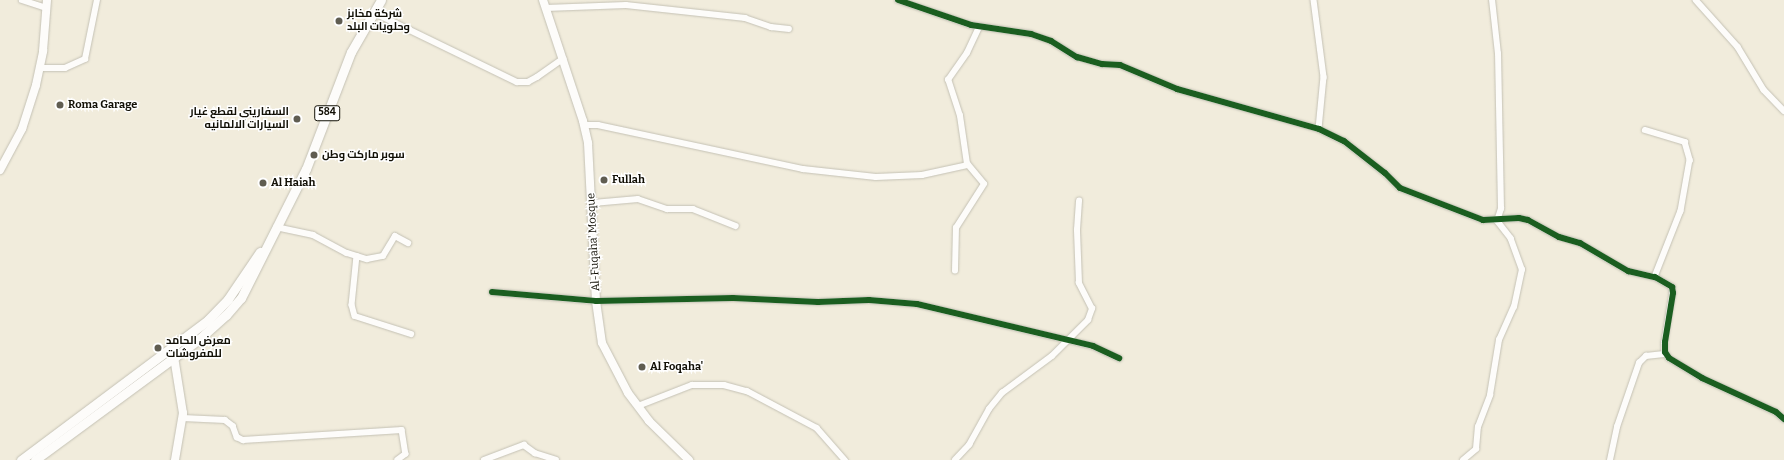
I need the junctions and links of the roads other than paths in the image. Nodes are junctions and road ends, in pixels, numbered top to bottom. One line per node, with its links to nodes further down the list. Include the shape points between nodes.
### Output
1 (22, 0): 9 (street)
2 (97, 0): 15 (street, via 85,59 65,68)
3 (381, 0): 11 (main road, 584)
4 (543, 0): 10 (street, Al-Fuqaha' Mosque)
5 (898, 0): 12 (street)
6 (1314, 0): 18 (street, via 1324,77)
7 (1492, 0): 24 (street, via 1498,54 1501,209)
8 (1696, 0): 16 (street, via 1738,47 1764,90)
9 (47, 4): 15 (street)
10 (546, 8): 13 (street, via 626,5 745,18 771,27); 14 (street, Al-Fuqaha' Mosque)
11 (375, 13): 14 (street, via 517,82 528,82); 26 (main road, 584, via 351,52 306,169)
12 (979, 27): 18 (street, via 1031,34 1051,41 1078,57 1102,64 1120,65 1177,89); 20 (street, via 967,53 949,76 947,83 960,116)
13 (788, 29)
14 (563, 59): 17 (street, Al-Fuqaha' Mosque)
15 (40, 68): 21 (street, via 22,129)
16 (1784, 111)
17 (584, 125): 20 (street, via 598,125 803,169 876,177 922,175); 23 (street, Al-Fuqaha' Mosque)
18 (1320, 130): 24 (street, via 1344,141 1385,172 1400,188 1465,215)
19 (1644, 130): 30 (street, via 1683,141 1687,146 1690,160 1681,211)
20 (968, 166): 29 (street, via 984,185 956,228)
21 (0, 170)
22 (1080, 201): 34 (street, via 1077,230 1079,282 1092,309 1088,320)
23 (593, 202): 25 (street, via 638,199 667,209 693,209); 32 (street, Al-Fuqaha' Mosque)
24 (1497, 221): 30 (street, via 1519,218 1528,220 1559,237 1580,243 1628,271); 50 (street, via 1512,241 1522,265 1522,274 1514,307 1499,340 1492,389 1478,427 1476,449)
25 (736, 226)
26 (276, 227): 28 (street, via 313,235); 36 (main road, via 248,287 234,307 209,331); 41 (main road, via 228,299 208,320)
27 (408, 243): 28 (street, via 395,236 380,258)
28 (357, 256): 33 (street, via 352,305 355,316)
29 (955, 271)
30 (1655, 277): 35 (street, via 1672,287 1673,293 1666,330)
31 (492, 292): 32 (street)
32 (596, 301): 34 (street, via 733,298 903,303); 38 (street, Al-Fuqaha' Mosque, via 602,343 613,368)
33 (411, 334)
34 (1069, 340): 37 (street, via 1093,346); 49 (street, via 1002,394 989,409 969,445)
35 (1666, 354): 40 (street, via 1702,378 1776,412); 51 (street, via 1646,356 1639,363 1617,427)
36 (174, 357): 39 (street); 42 (main road)
37 (1119, 358)
38 (638, 406): 47 (street, Al-Fuqaha' Mosque, via 649,421); 48 (street, via 692,385 724,385 747,390 817,428)
39 (183, 418): 43 (street); 44 (street, via 225,420 232,426 237,437 243,440 402,430 406,454)
40 (1784, 419)
41 (21, 460)
42 (35, 460)
43 (175, 460)
44 (398, 460)
45 (484, 460): 46 (street, via 524,445 540,456)
46 (556, 460)
47 (690, 460)
48 (845, 460)
49 (955, 460)
50 (1464, 460)
51 (1610, 460)

